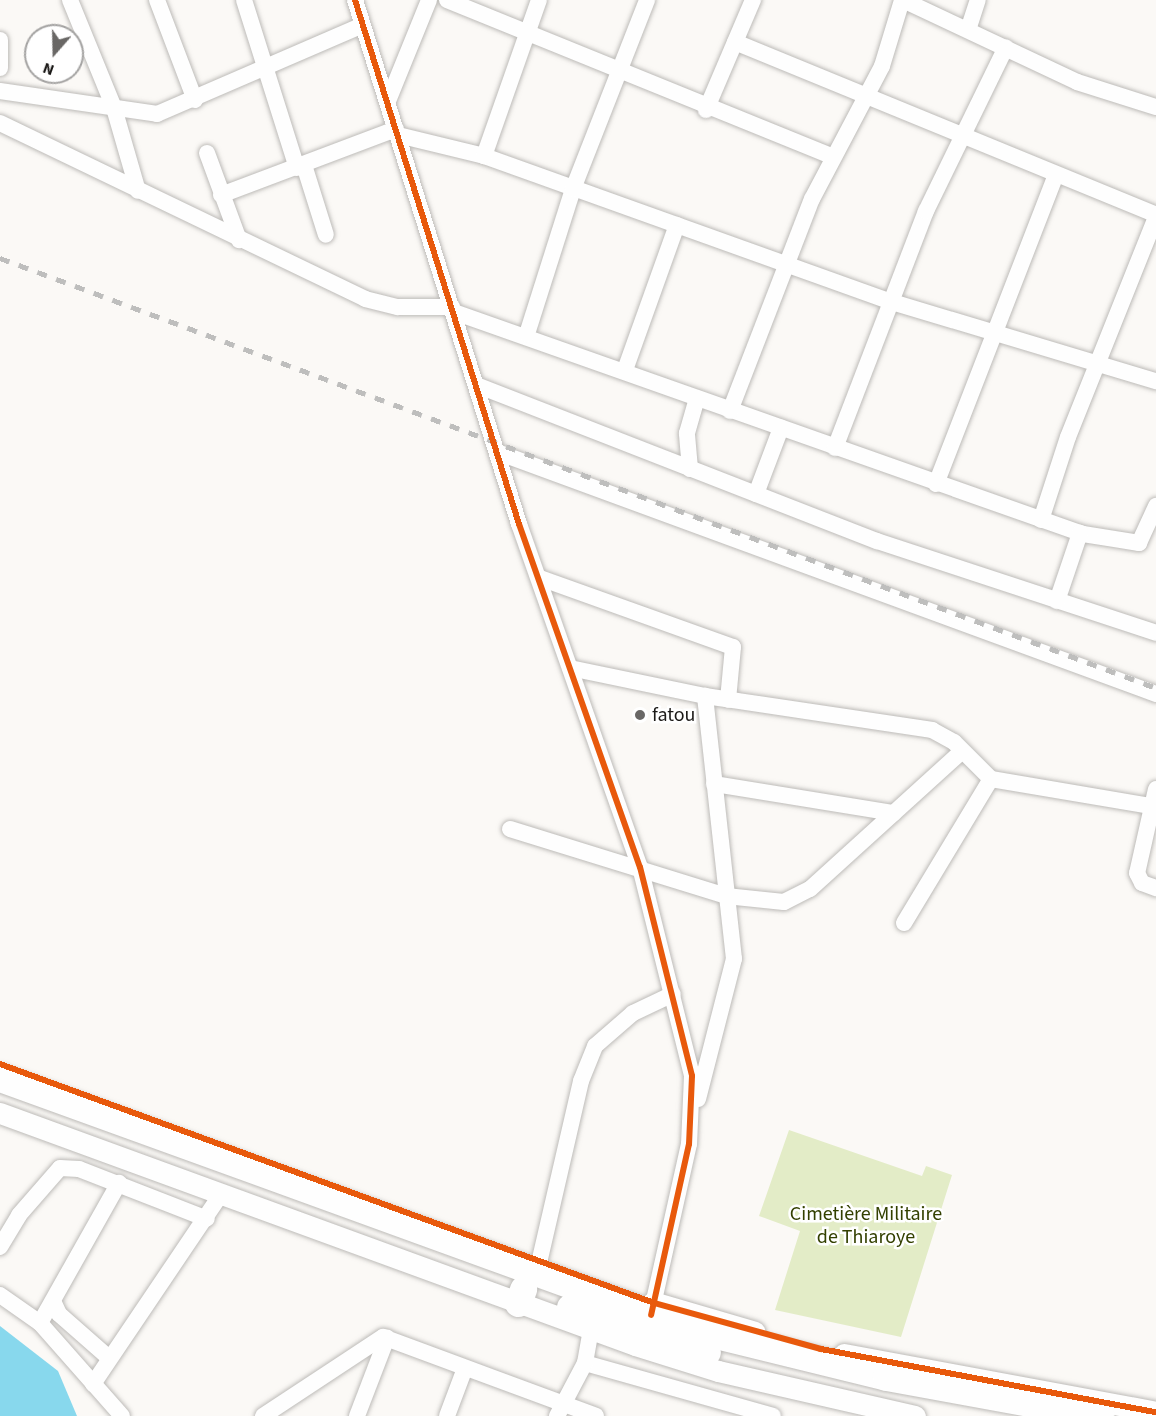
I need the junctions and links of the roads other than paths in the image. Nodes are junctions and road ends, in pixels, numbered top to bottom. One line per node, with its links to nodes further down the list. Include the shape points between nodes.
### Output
1 (70, 0): 26 (street)
2 (158, 0): 23 (street)
3 (244, 0): 19 (street)
4 (356, 0): 12 (street)
5 (429, 0): 24 (street)
6 (447, 0): 14 (street)
7 (539, 0): 14 (street)
8 (647, 0): 20 (street)
9 (753, 0): 16 (street)
10 (903, 0): 13 (street); 22 (street)
11 (978, 0): 13 (street)
12 (363, 25): 19 (street); 24 (street)
13 (969, 27): 17 (street)
14 (524, 34): 20 (street); 32 (street)
15 (0, 40): 18 (street)
16 (735, 42): 22 (street); 27 (street)
17 (1006, 47): 25 (street, via 1077,81); 30 (street)
18 (0, 68)
19 (263, 68): 23 (street); 34 (street)
20 (617, 70): 27 (street); 36 (street)
21 (0, 91): 26 (street)
22 (867, 96): 30 (street); 33 (street)
23 (195, 100): 26 (street, via 157,114)
24 (388, 101): 29 (street)
25 (1156, 107)
26 (114, 108): 37 (street)
27 (706, 110): 33 (street)
28 (0, 123): 37 (street)
29 (397, 132): 32 (street); 34 (street); 45 (street)
30 (961, 136): 35 (street); 44 (street)
31 (207, 153): 38 (street)
32 (484, 156): 36 (street)
33 (833, 157): 43 (street)
34 (300, 166): 38 (street); 41 (street)
35 (1056, 175): 39 (street); 46 (street)
36 (573, 189): 40 (street); 47 (street)
37 (138, 190): 42 (street)
38 (221, 195): 42 (street)
39 (1156, 216): 48 (street)
40 (677, 225): 43 (street); 49 (street)
41 (326, 235)
42 (239, 240): 45 (street, via 365,299 398,307)
43 (786, 265): 44 (street); 53 (street)
44 (892, 302): 46 (street); 56 (street)
45 (453, 310): 47 (street); 51 (street)
46 (993, 332): 48 (street); 60 (street)
47 (527, 334): 49 (street)
48 (1099, 364): 50 (street); 63 (street)
49 (625, 370): 52 (street)
50 (1156, 381)
51 (479, 386): 57 (street); 58 (street)
52 (697, 398): 53 (street); 55 (street)
53 (730, 411): 54 (street)
54 (781, 428): 56 (street); 61 (street)
55 (687, 433): 58 (street); 59 (street)
56 (835, 448): 60 (street)
57 (497, 452): 65 (street); 70 (street)
58 (657, 455): 59 (street)
59 (690, 469): 61 (street)
60 (936, 484): 63 (street)
61 (756, 494): 66 (street)
62 (1156, 506): 64 (street, via 1139,543)
63 (1041, 520): 64 (street)
64 (1080, 533): 66 (street)
65 (540, 578): 68 (street); 73 (street, via 733,647)
66 (1057, 601): 67 (street)
67 (1156, 633)
68 (570, 668): 69 (street); 72 (street)
69 (592, 672): 71 (street); 72 (street)
70 (1156, 694)
71 (705, 696): 73 (street); 76 (street)
72 (581, 699): 81 (street)
73 (729, 700): 74 (street, via 932,730)
74 (962, 751): 75 (street); 79 (street)
75 (991, 779): 78 (street); 84 (street)
76 (714, 784): 79 (street); 83 (street)
77 (1156, 789): 78 (street)
78 (1154, 806): 82 (street, via 1137,873 1142,883)
79 (894, 813): 83 (street, via 795,899)
80 (510, 829): 81 (street)
81 (640, 867): 83 (street); 85 (street)
82 (1156, 888)
83 (726, 896): 90 (street, via 734,974)
84 (904, 922)
85 (673, 994): 90 (street, via 692,1076); 95 (street, via 633,1012 595,1046 581,1082)
86 (0, 1064): 95 (street)
87 (0, 1078): 99 (highway)
88 (0, 1097): 97 (highway)
89 (0, 1113): 92 (street)
90 (694, 1114): 99 (street)
91 (119, 1183): 93 (street); 94 (street, via 60,1168 19,1215); 98 (street)
92 (221, 1194): 93 (street); 97 (street)
93 (207, 1219): 103 (street)
94 (0, 1247)
95 (539, 1263): 99 (street)
96 (0, 1295): 100 (street)
97 (521, 1296): 101 (street); 116 (highway, via 749,1364)
98 (52, 1301): 100 (street); 103 (street, via 59,1314)
99 (652, 1309): 108 (street, via 844,1354); 117 (highway, via 825,1364)
100 (40, 1323): 106 (street)
101 (591, 1329): 104 (street); 115 (street, via 718,1371)
102 (387, 1338): 105 (street); 109 (street); 111 (street, via 377,1338)
103 (109, 1358): 106 (street)
104 (585, 1363): 107 (street); 114 (street)
105 (465, 1368): 107 (street); 112 (street)
106 (93, 1384): 110 (street)
107 (560, 1410): 113 (street)
108 (1156, 1412)
109 (362, 1415)
110 (122, 1416)
111 (263, 1416)
112 (447, 1416)
113 (596, 1416)
114 (773, 1416)
115 (915, 1416)
116 (998, 1416)
117 (1100, 1416)

